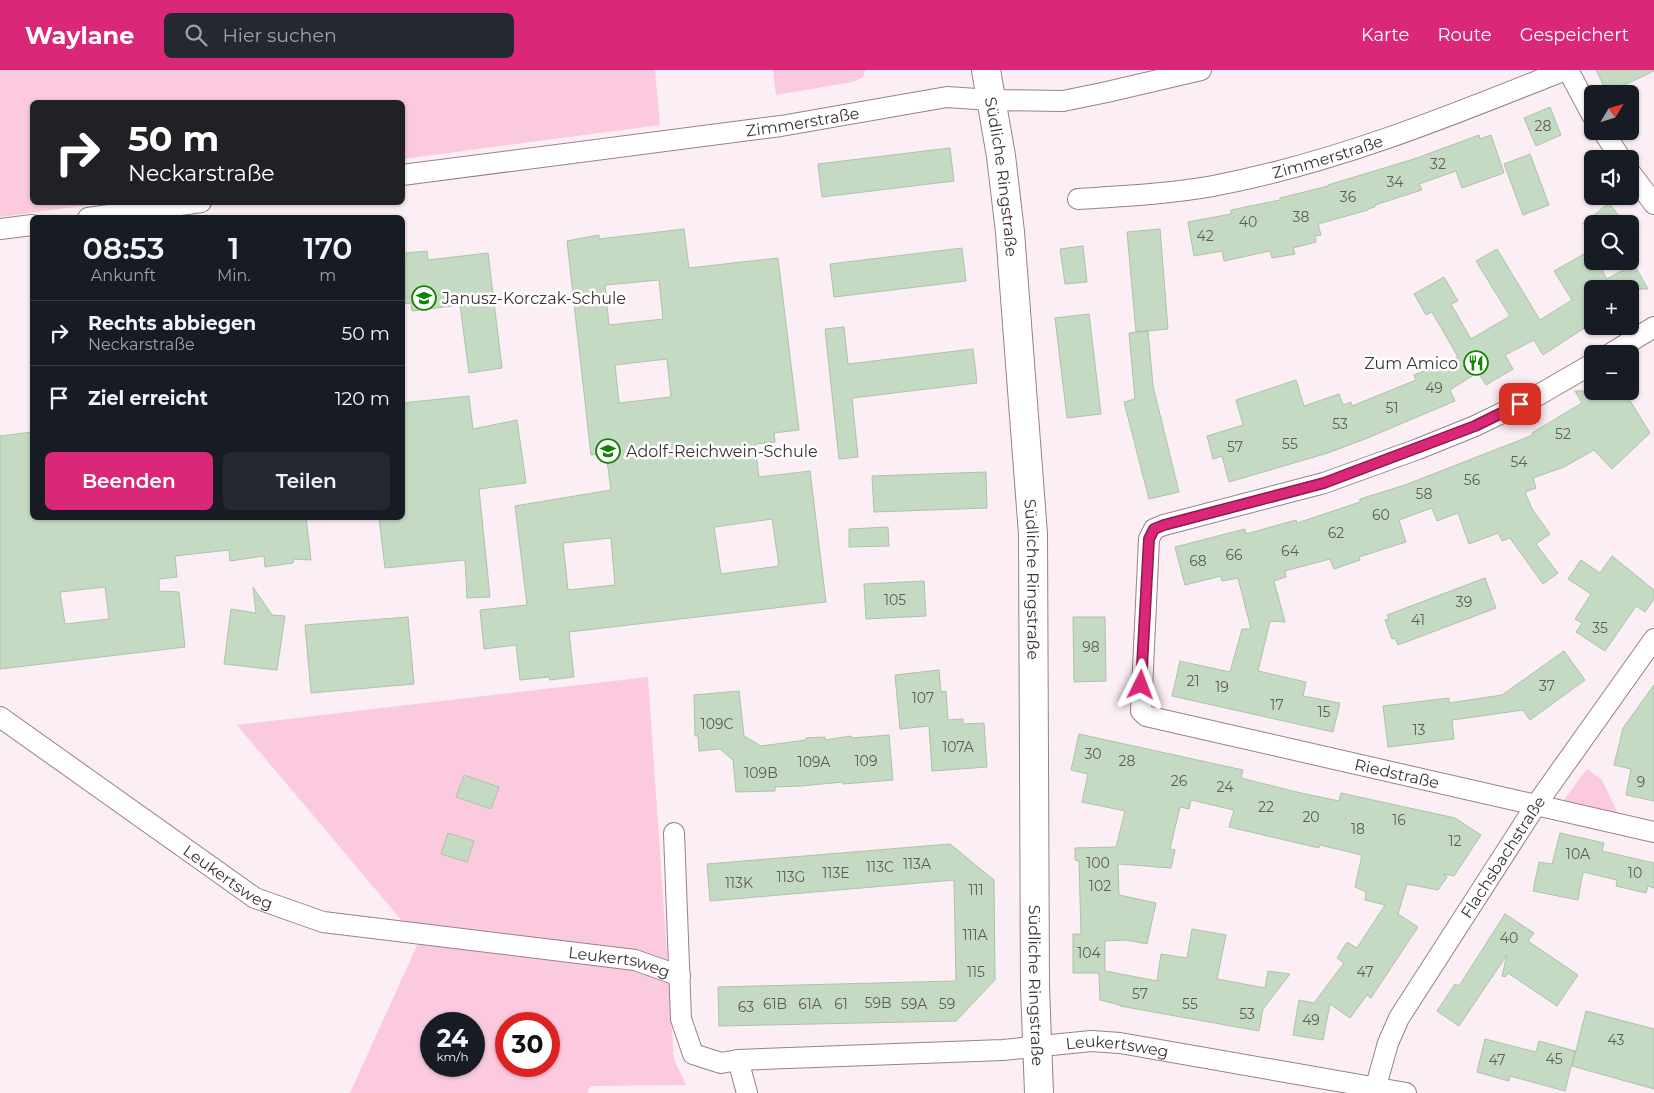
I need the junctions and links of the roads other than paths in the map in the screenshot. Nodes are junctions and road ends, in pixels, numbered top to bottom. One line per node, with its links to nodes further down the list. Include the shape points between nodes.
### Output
1 (986, 70): 4 (main road, Südliche Ringstraße)
2 (1200, 70): 4 (street, Zimmerstraße, via 1063,101)
3 (1566, 70): 5 (street); 8 (street, Zimmerstraße, via 1432,123 1310,163 1214,186)
4 (991, 100): 6 (street, Zimmerstraße, via 942,97 781,126); 23 (main road, Südliche Ringstraße, via 1010,232 1033,534)
5 (1584, 100)
6 (405, 176)
7 (1639, 184): 9 (street)
8 (1078, 199)
9 (1654, 204)
10 (180, 205): 11 (street)
11 (109, 215)
12 (30, 225): 13 (street)
13 (0, 229)
14 (1654, 327): 15 (street)
15 (1625, 345)
16 (1584, 369): 19 (street, Riedstraße, via 1535,397 1418,449 1324,483 1164,525 1154,529 1149,539 1141,711 1146,716)
17 (1654, 639): 19 (street, Flachsbachstraße)
18 (0, 718): 22 (street, Leukertsweg, via 255,898 323,922 635,960)
19 (1536, 805): 20 (street, Riedstraße); 25 (street, Flachsbachstraße, via 1393,1030)
20 (1654, 832)
21 (674, 833): 22 (street)
22 (680, 976): 24 (street, Leukertsweg, via 681,1019 693,1054 721,1063)
23 (1037, 1046): 24 (street, Leukertsweg); 25 (street, Leukertsweg, via 1091,1041 1120,1043); 27 (main road, Südliche Ringstraße)
24 (738, 1060): 26 (street)
25 (1375, 1090): 28 (street, Leukertsweg)
26 (746, 1093)
27 (1039, 1093)
28 (1406, 1093)

